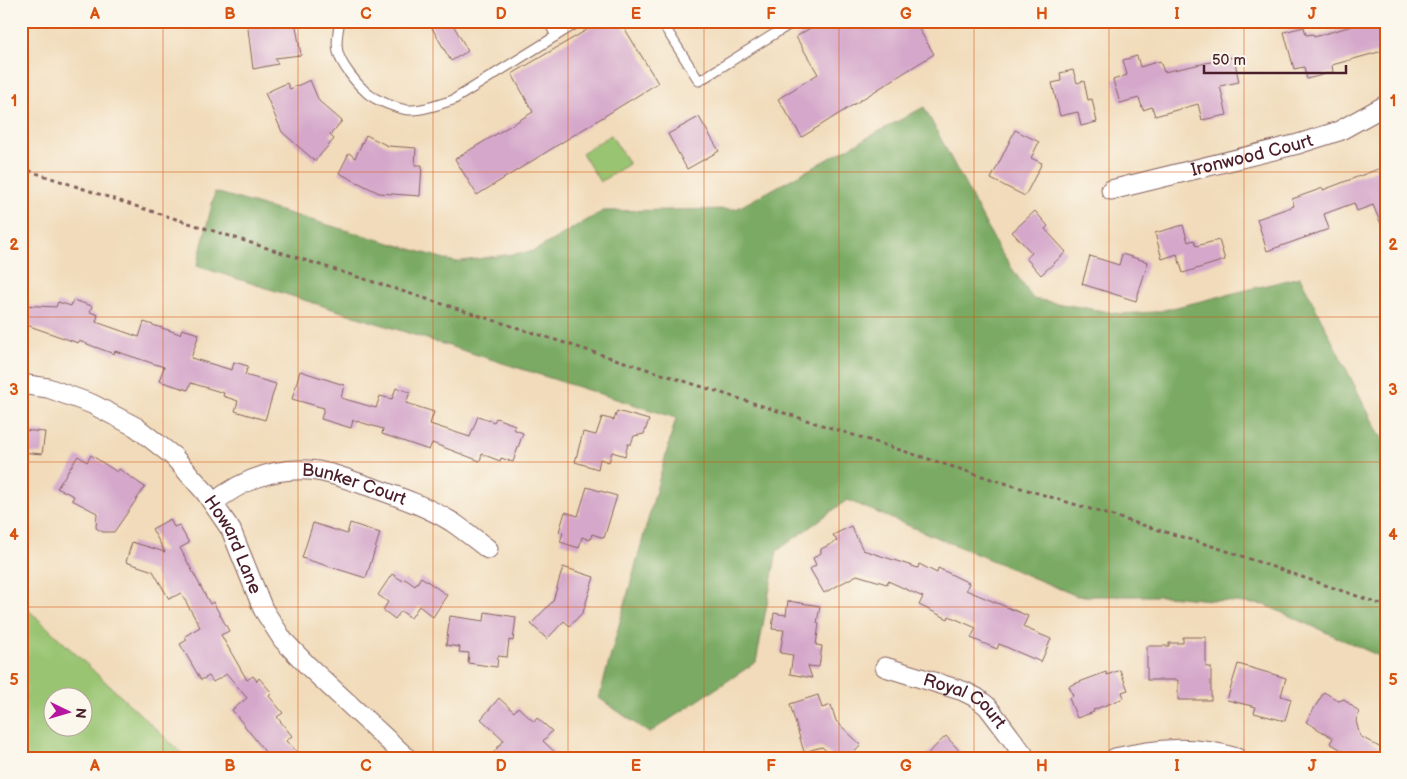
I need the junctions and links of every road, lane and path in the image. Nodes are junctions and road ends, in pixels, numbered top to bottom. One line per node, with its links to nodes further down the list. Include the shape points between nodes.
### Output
1 (340, 21): 6 (lane, via 338,52 349,73 368,94 410,111 453,100)
2 (548, 21): 6 (lane)
3 (580, 21): 6 (lane)
4 (794, 21): 5 (lane, via 699,81)
5 (665, 23)
6 (556, 36)
7 (1386, 105): 9 (street, Ironwood Court, via 1339,131 1298,144)
8 (21, 168): 13 (path, via 988,478 1214,547)
9 (1111, 190)
10 (21, 384): 11 (street, Howard Lane, via 48,388 92,404 136,427 173,456)
11 (212, 503): 12 (street, Bunker Court, via 256,477 282,471 309,470 412,501 452,522); 15 (street, Howard Lane, via 231,530 263,609 283,640)
12 (488, 549)
13 (1386, 606)
14 (885, 667): 16 (street, Royal Court, via 977,698 992,712)
15 (407, 758)
16 (1026, 758)
17 (1114, 758): 18 (street, via 1173,748 1215,752)
18 (1237, 758)

